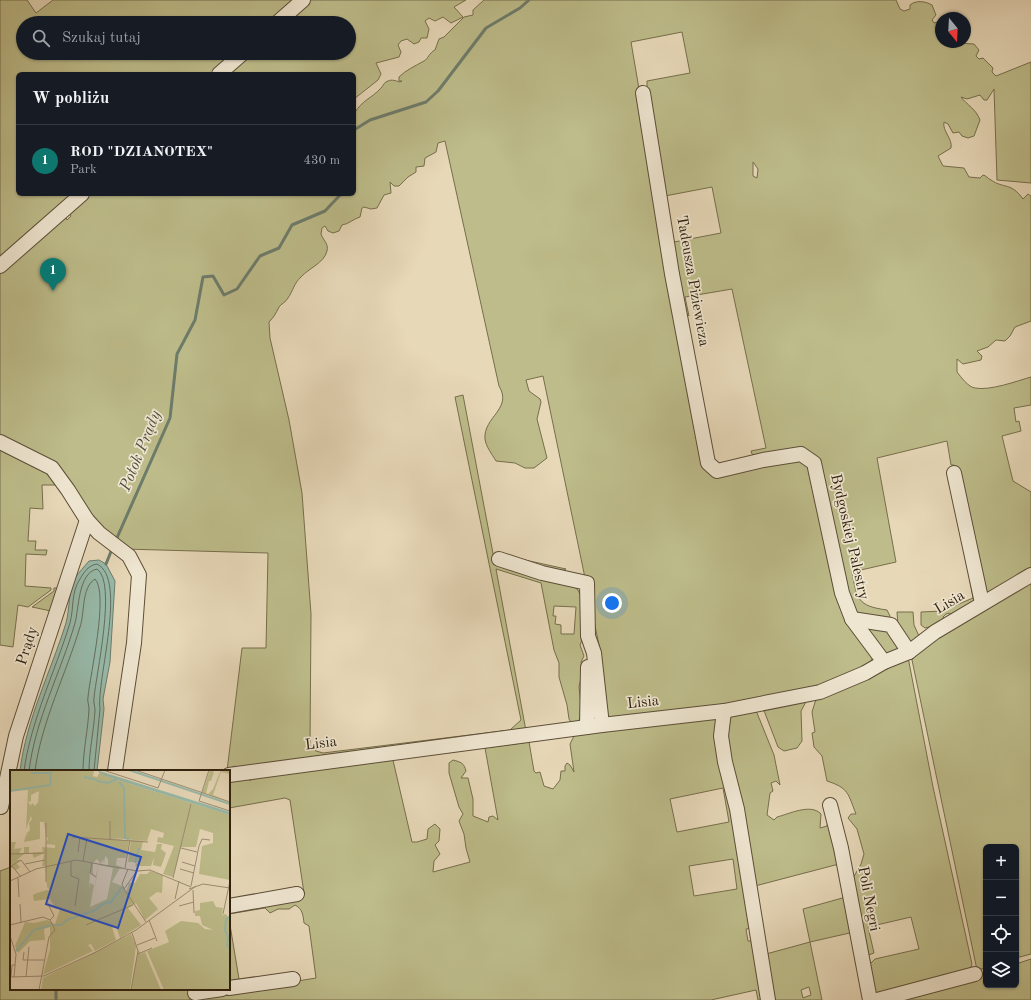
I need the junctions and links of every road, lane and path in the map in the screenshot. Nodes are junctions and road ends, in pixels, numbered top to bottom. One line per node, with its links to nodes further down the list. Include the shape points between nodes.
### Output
1 (303, 0): 2 (street)
2 (285, 16)
3 (235, 60): 4 (street)
4 (221, 72)
5 (643, 93): 9 (street, Tadeusza Piziewicza, via 672,274 708,463 717,471 801,454)
6 (80, 196): 7 (street)
7 (0, 266)
8 (0, 442): 11 (street, via 52,468)
9 (814, 463): 15 (street, Bydgoskiej Palestry, via 842,593)
10 (954, 473): 14 (street)
11 (87, 520): 22 (street, Prądy, via 16,736); 23 (street, via 99,533 129,556 138,575 134,643)
12 (499, 559): 16 (street, via 542,573 587,583)
13 (1031, 575): 14 (street, Lisia)
14 (982, 603): 17 (street, Lisia, via 935,632)
15 (852, 619): 17 (street, via 891,625); 18 (street, Bydgoskiej Palestry)
16 (588, 636): 20 (street, via 594,653); 21 (street)
17 (909, 652): 18 (street, Lisia)
18 (884, 662): 19 (street, Lisia, via 820,692)
19 (724, 711): 20 (street, Lisia); 35 (street, via 721,736 725,762 738,809)
20 (602, 724): 21 (street, Lisia)
21 (587, 726): 25 (street, Lisia)
22 (10, 770)
23 (115, 770)
24 (10, 772): 27 (street, Prądy)
25 (230, 775)
26 (830, 805): 36 (street, Poli Negri, via 841,848)
27 (4, 808)
28 (297, 894): 29 (street)
29 (230, 906)
30 (975, 974): 37 (street)
31 (293, 979): 32 (street)
32 (230, 988)
33 (217, 990): 34 (street)
34 (195, 994)
35 (768, 1000)
36 (870, 1000)
37 (877, 1000)

